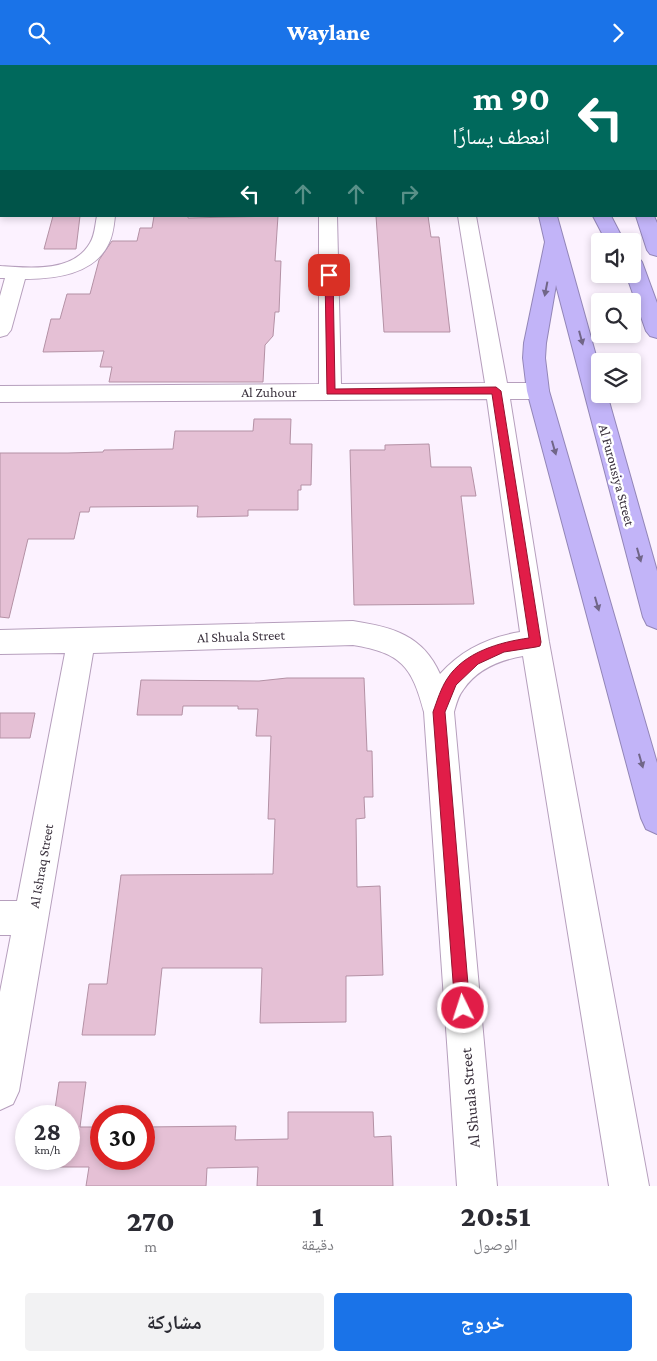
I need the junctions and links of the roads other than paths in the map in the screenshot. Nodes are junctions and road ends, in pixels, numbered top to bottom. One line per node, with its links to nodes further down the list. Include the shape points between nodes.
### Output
1 (106, 217): 12 (street, via 99,245 83,262 63,270)
2 (328, 217): 19 (street)
3 (467, 217): 17 (street)
4 (548, 217): 10 (highway, Al Furousiya Street)
5 (603, 217): 8 (highway)
6 (616, 217): 9 (highway)
7 (645, 217): 11 (highway)
8 (611, 233)
9 (622, 233)
10 (555, 241): 18 (highway, one-way to 18, via 535,343); 21 (highway, Al Furousiya Street, one-way to 21)
11 (657, 250)
12 (8, 273): 16 (street)
13 (635, 283): 15 (highway)
14 (640, 283): 15 (highway)
15 (654, 323)
16 (0, 330)
17 (496, 391): 18 (street, Al Zuhour); 19 (street, Al Zuhour); 24 (street)
18 (538, 391): 26 (highway, one-way to 26)
19 (330, 392): 20 (street, Al Zuhour)
20 (0, 394)
21 (657, 617)
22 (0, 641): 23 (street, Al Shuala Street)
23 (81, 641): 25 (street, Al Shuala Street, via 354,633 379,637 402,647 421,663 433,685); 27 (street, Al Ishraq Street)
24 (536, 642): 25 (street, Al Shuala Street, via 502,647 474,660 451,682); 30 (street)
25 (439, 712): 29 (street, Al Shuala Street)
26 (657, 818)
27 (16, 918): 28 (street, Al Ishraq Street)
28 (0, 1091)
29 (477, 1186)
30 (629, 1186)

